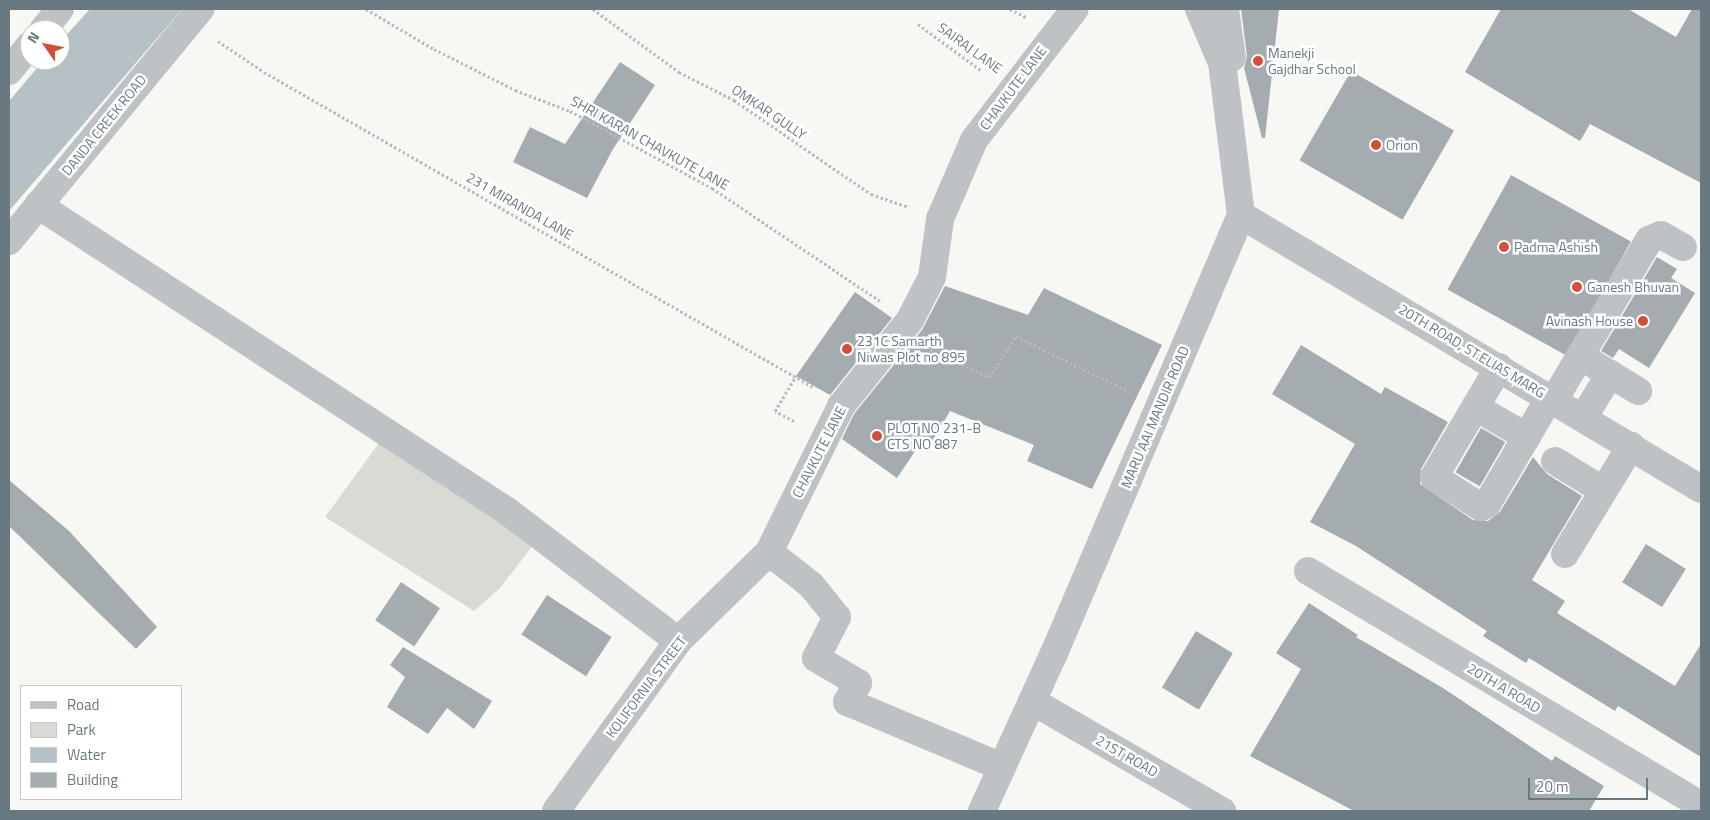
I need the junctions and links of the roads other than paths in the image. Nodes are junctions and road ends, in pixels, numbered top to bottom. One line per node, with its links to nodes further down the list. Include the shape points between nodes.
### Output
1 (60, 9): 5 (street)
2 (200, 9): 9 (street, DANDA CREEK ROAD)
3 (1075, 9): 25 (street, CHAVKUTE LANE, via 1009,90 974,140 940,218 932,277 904,328 841,406)
4 (1216, 9): 8 (street); 10 (street)
5 (51, 20)
6 (20, 57): 7 (street)
7 (9, 71)
8 (1241, 111)
9 (38, 205): 11 (street, DANDA CREEK ROAD); 28 (street, via 507,511)
10 (1241, 215): 14 (street, 20TH ROAD, ST.ELIAS MARG); 29 (street, MARU AAI MANDIR ROAD)
11 (9, 241)
12 (1683, 247): 13 (street, via 1661,235 1649,240)
13 (1580, 356): 15 (street); 17 (street)
14 (1499, 368): 17 (street, 20TH ROAD, ST.ELIAS MARG); 18 (street)
15 (1610, 374): 16 (street); 19 (street)
16 (1638, 391)
17 (1552, 399): 19 (street, 20TH ROAD, ST.ELIAS MARG); 20 (street)
18 (1475, 407): 20 (street); 20 (street, via 1435,479 1481,507 1485,507)
19 (1583, 418): 21 (street, 20TH ROAD, ST.ELIAS MARG)
20 (1527, 437)
21 (1631, 446): 23 (street, 20TH ROAD, ST.ELIAS MARG); 24 (street)
22 (1555, 461): 24 (street)
23 (1701, 489)
24 (1604, 490): 26 (street)
25 (769, 552): 28 (street, KOLIFORNIA STREET); 30 (street, via 811,585 837,617 816,658 858,683 848,702)
26 (1565, 554)
27 (1308, 571): 31 (street, 20TH A ROAD)
28 (678, 641): 32 (street, KOLIFORNIA STREET)
29 (1032, 702): 30 (street, MARU AAI MANDIR ROAD); 34 (street, 21ST ROAD)
30 (1002, 767): 33 (street, MARU AAI MANDIR ROAD)
31 (1701, 805)
32 (556, 811)
33 (982, 811)
34 (1222, 811)

